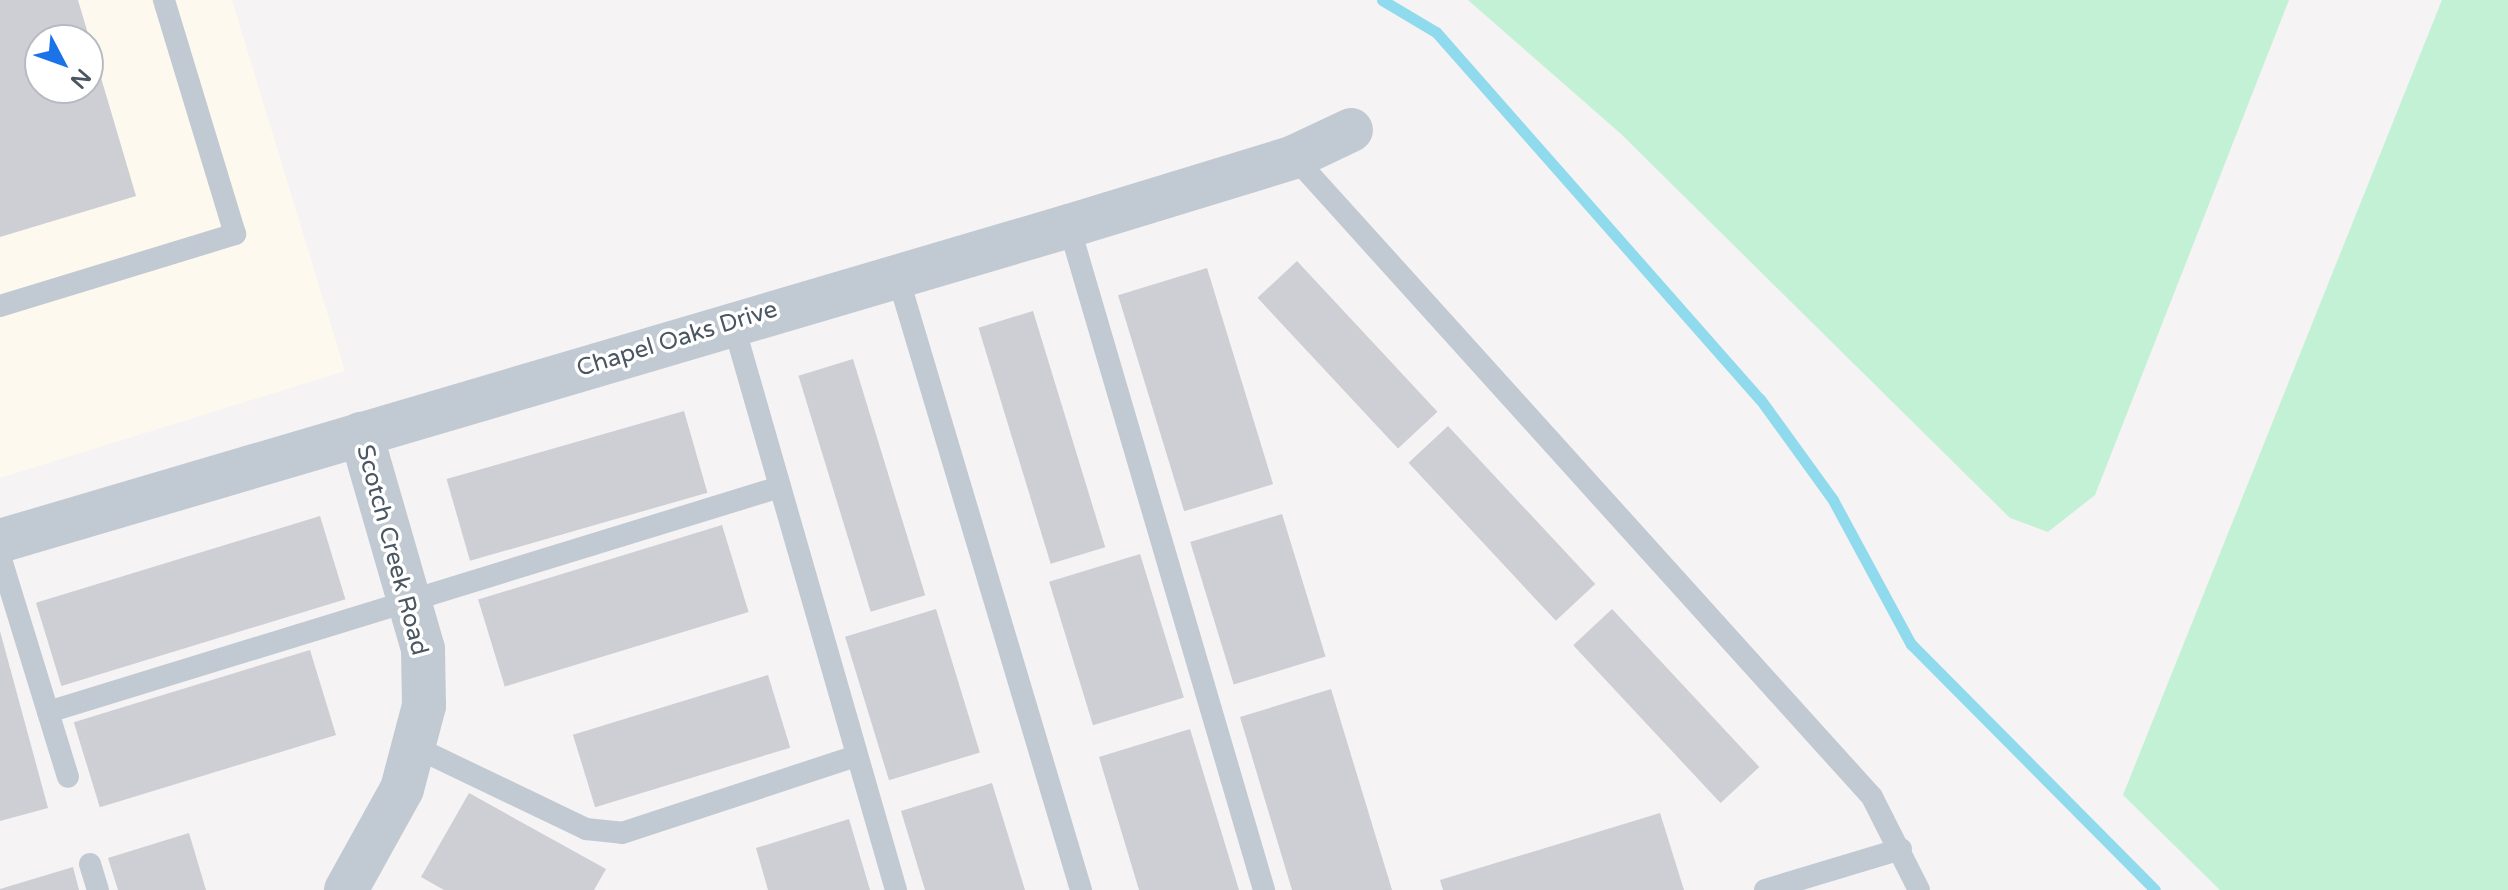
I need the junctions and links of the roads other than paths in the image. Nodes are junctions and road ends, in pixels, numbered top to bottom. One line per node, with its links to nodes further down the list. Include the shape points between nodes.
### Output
1 (164, 0): 6 (lane, via 235,234)
2 (1351, 130): 3 (street, Chapel Oaks Drive)
3 (1294, 157): 4 (street, Chapel Oaks Drive); 17 (lane, via 1872,797)
4 (1069, 226): 5 (street, Chapel Oaks Drive); 23 (lane)
5 (897, 274): 7 (street, Chapel Oaks Drive); 22 (lane)
6 (0, 306)
7 (733, 323): 8 (street, Chapel Oaks Drive); 9 (lane)
8 (361, 434): 10 (street, Chapel Oaks Drive); 12 (street, Scotch Creek Road)
9 (780, 487): 12 (lane); 15 (lane)
10 (0, 541)
11 (0, 556): 13 (lane)
12 (410, 597): 13 (lane); 14 (street, Scotch Creek Road, via 423,649 424,706)
13 (48, 712): 16 (lane)
14 (415, 747): 15 (lane, via 586,829 622,833); 20 (street, Scotch Creek Road, via 402,789)
15 (856, 756): 21 (lane)
16 (68, 777)
17 (1901, 849): 24 (lane); 25 (lane)
18 (90, 864): 19 (lane)
19 (98, 890)
20 (346, 890)
21 (896, 890)
22 (1081, 890)
23 (1264, 890)
24 (1765, 890)
25 (1919, 890)

